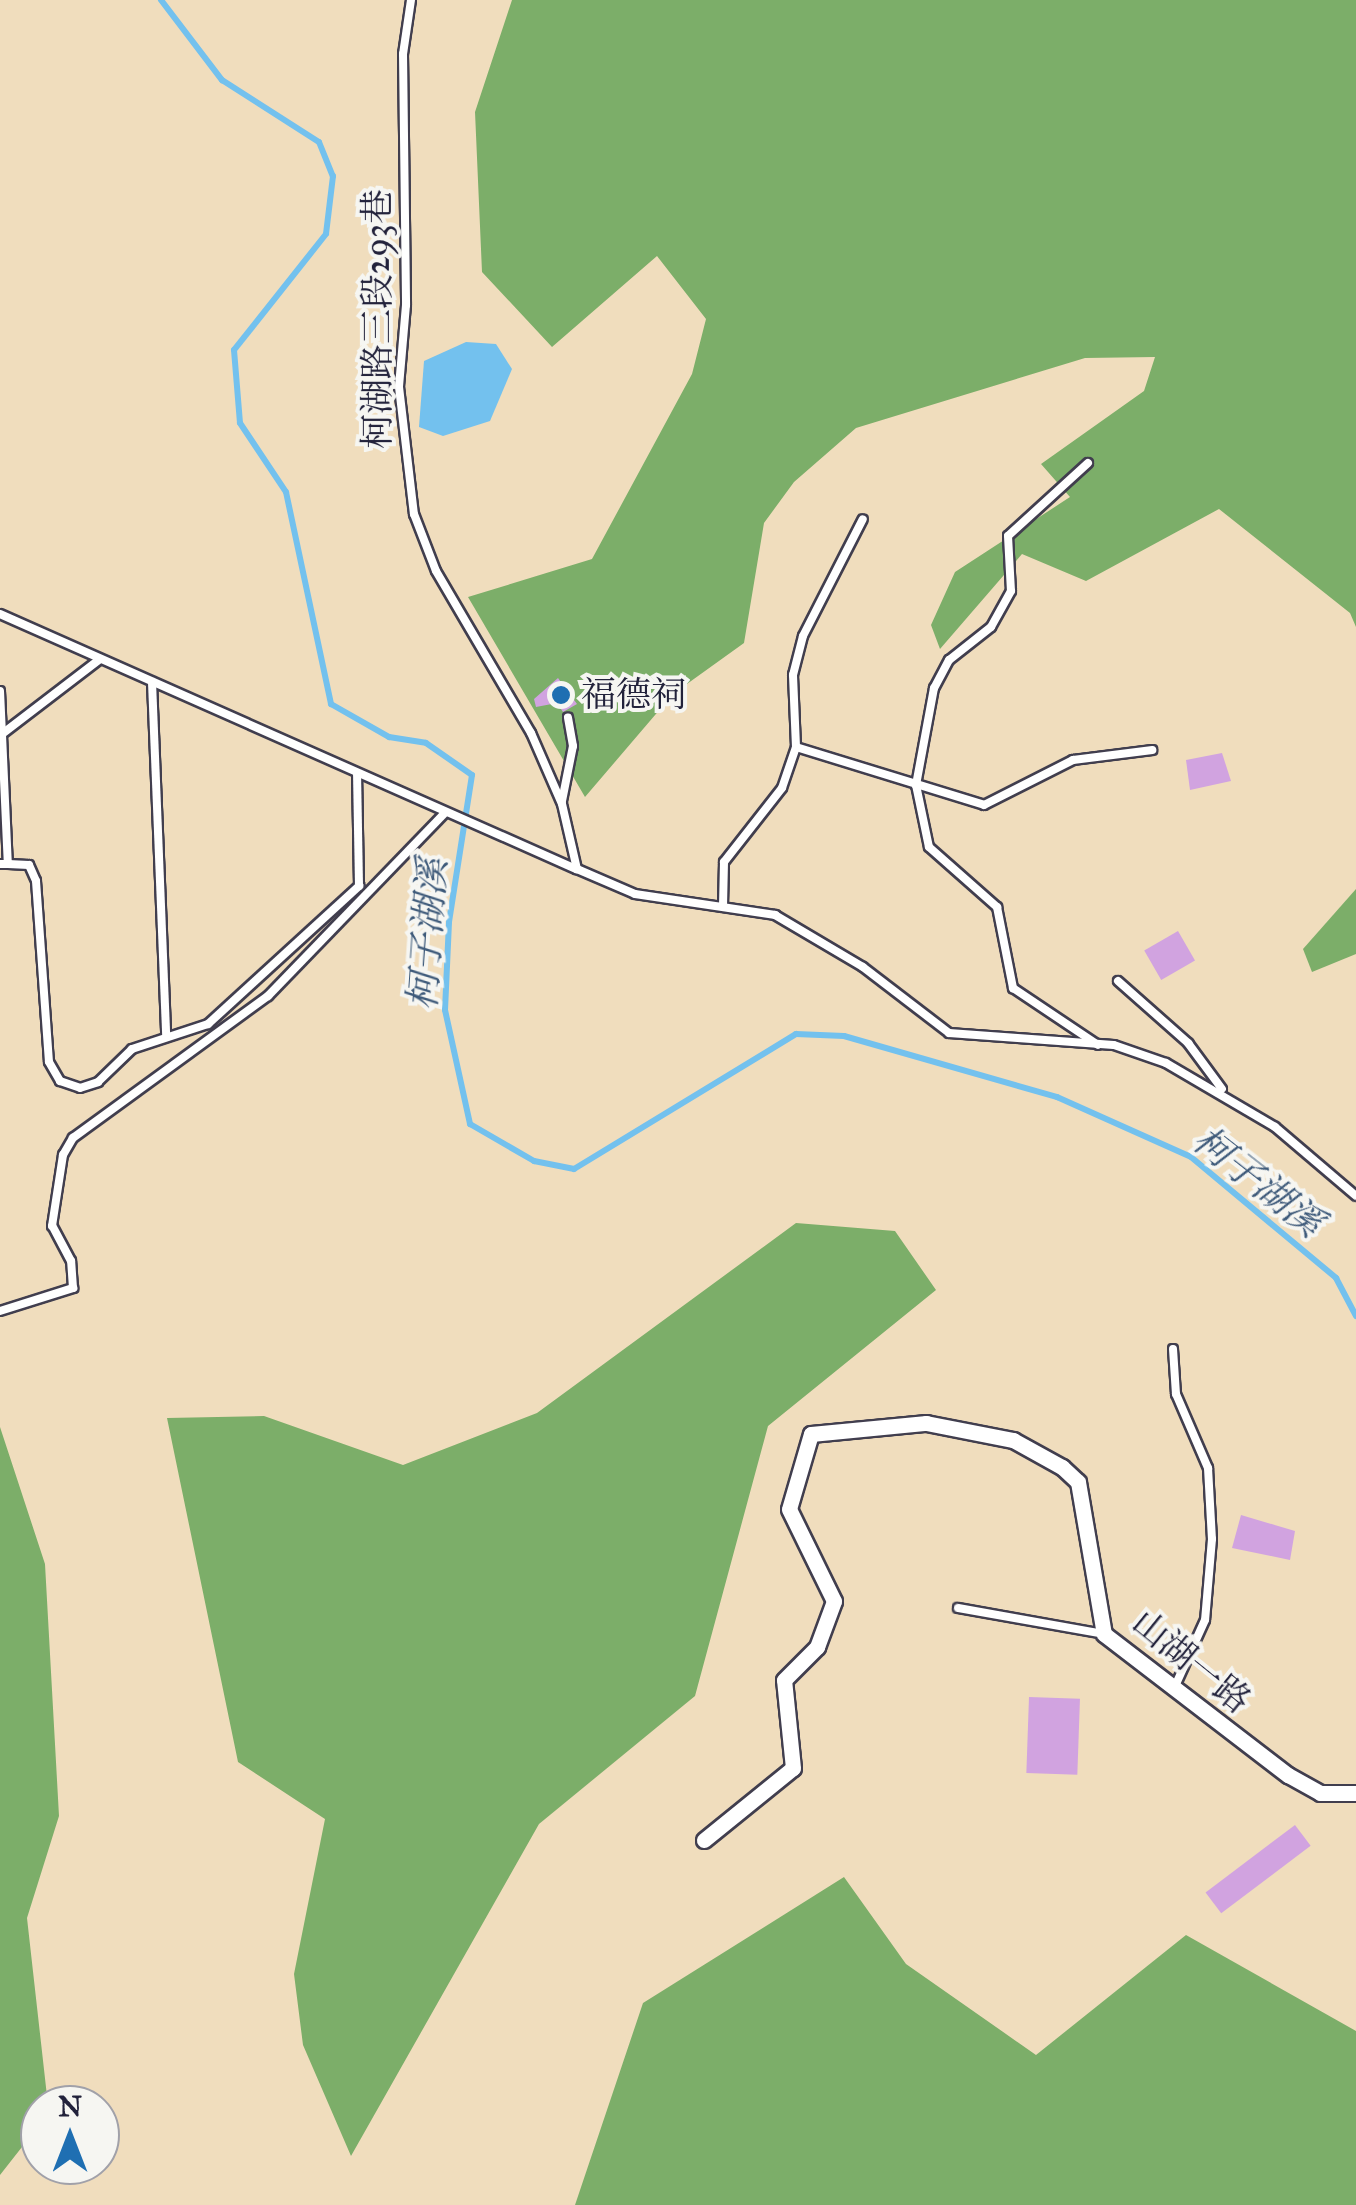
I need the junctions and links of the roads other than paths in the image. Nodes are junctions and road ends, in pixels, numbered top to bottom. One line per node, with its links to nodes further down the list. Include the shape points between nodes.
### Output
1 (410, 0): 14 (lane, 柯湖路三段293巷, via 402,54 406,305 399,387 414,514 436,571 531,733)
2 (1088, 464): 13 (lane, via 1008,536 1010,592 991,627 948,660 934,688)
3 (862, 519): 10 (lane, via 802,636 794,675)
4 (0, 614): 5 (lane)
5 (100, 659): 6 (lane); 9 (lane)
6 (152, 682): 12 (lane); 20 (lane)
7 (0, 691): 9 (lane)
8 (568, 716): 14 (lane, via 573,746)
9 (2, 734): 16 (lane)
10 (796, 747): 13 (lane); 18 (lane, via 782,788 724,862)
11 (1152, 750): 13 (lane, via 1073,760 984,805)
12 (357, 774): 15 (lane); 20 (lane, via 358,886 208,1024)
13 (916, 784): 21 (lane, via 929,847 997,906 1013,988)
14 (562, 804): 17 (lane, 柯湖路三段293巷)
15 (444, 813): 17 (lane); 24 (lane, via 268,996 73,1138 63,1155 52,1226 70,1261 73,1288)
16 (4, 864): 20 (lane, via 29,865 36,881 49,1062 60,1081 80,1088 98,1082 132,1049)
17 (577, 870): 18 (lane, via 636,894)
18 (723, 906): 21 (lane, via 775,915 813,934 949,1033)
19 (1118, 980): 22 (lane, via 1188,1042)
20 (166, 1036)
21 (1098, 1045): 22 (lane, via 1166,1064)
22 (1224, 1093): 23 (lane, via 1336,1173)
23 (1356, 1196)
24 (0, 1311)
25 (1173, 1349): 28 (lane, via 1176,1394 1208,1468 1212,1539 1205,1620)
26 (958, 1608): 27 (lane)
27 (1104, 1634): 28 (street, 山湖一路); 30 (street, 山湖一路, via 1078,1482 1062,1467 1013,1440 926,1423 811,1434 789,1508 834,1601 817,1648 784,1680 794,1768)
28 (1173, 1690): 29 (street, 山湖一路, via 1288,1776 1320,1794)
29 (1356, 1793)
30 (704, 1840)

